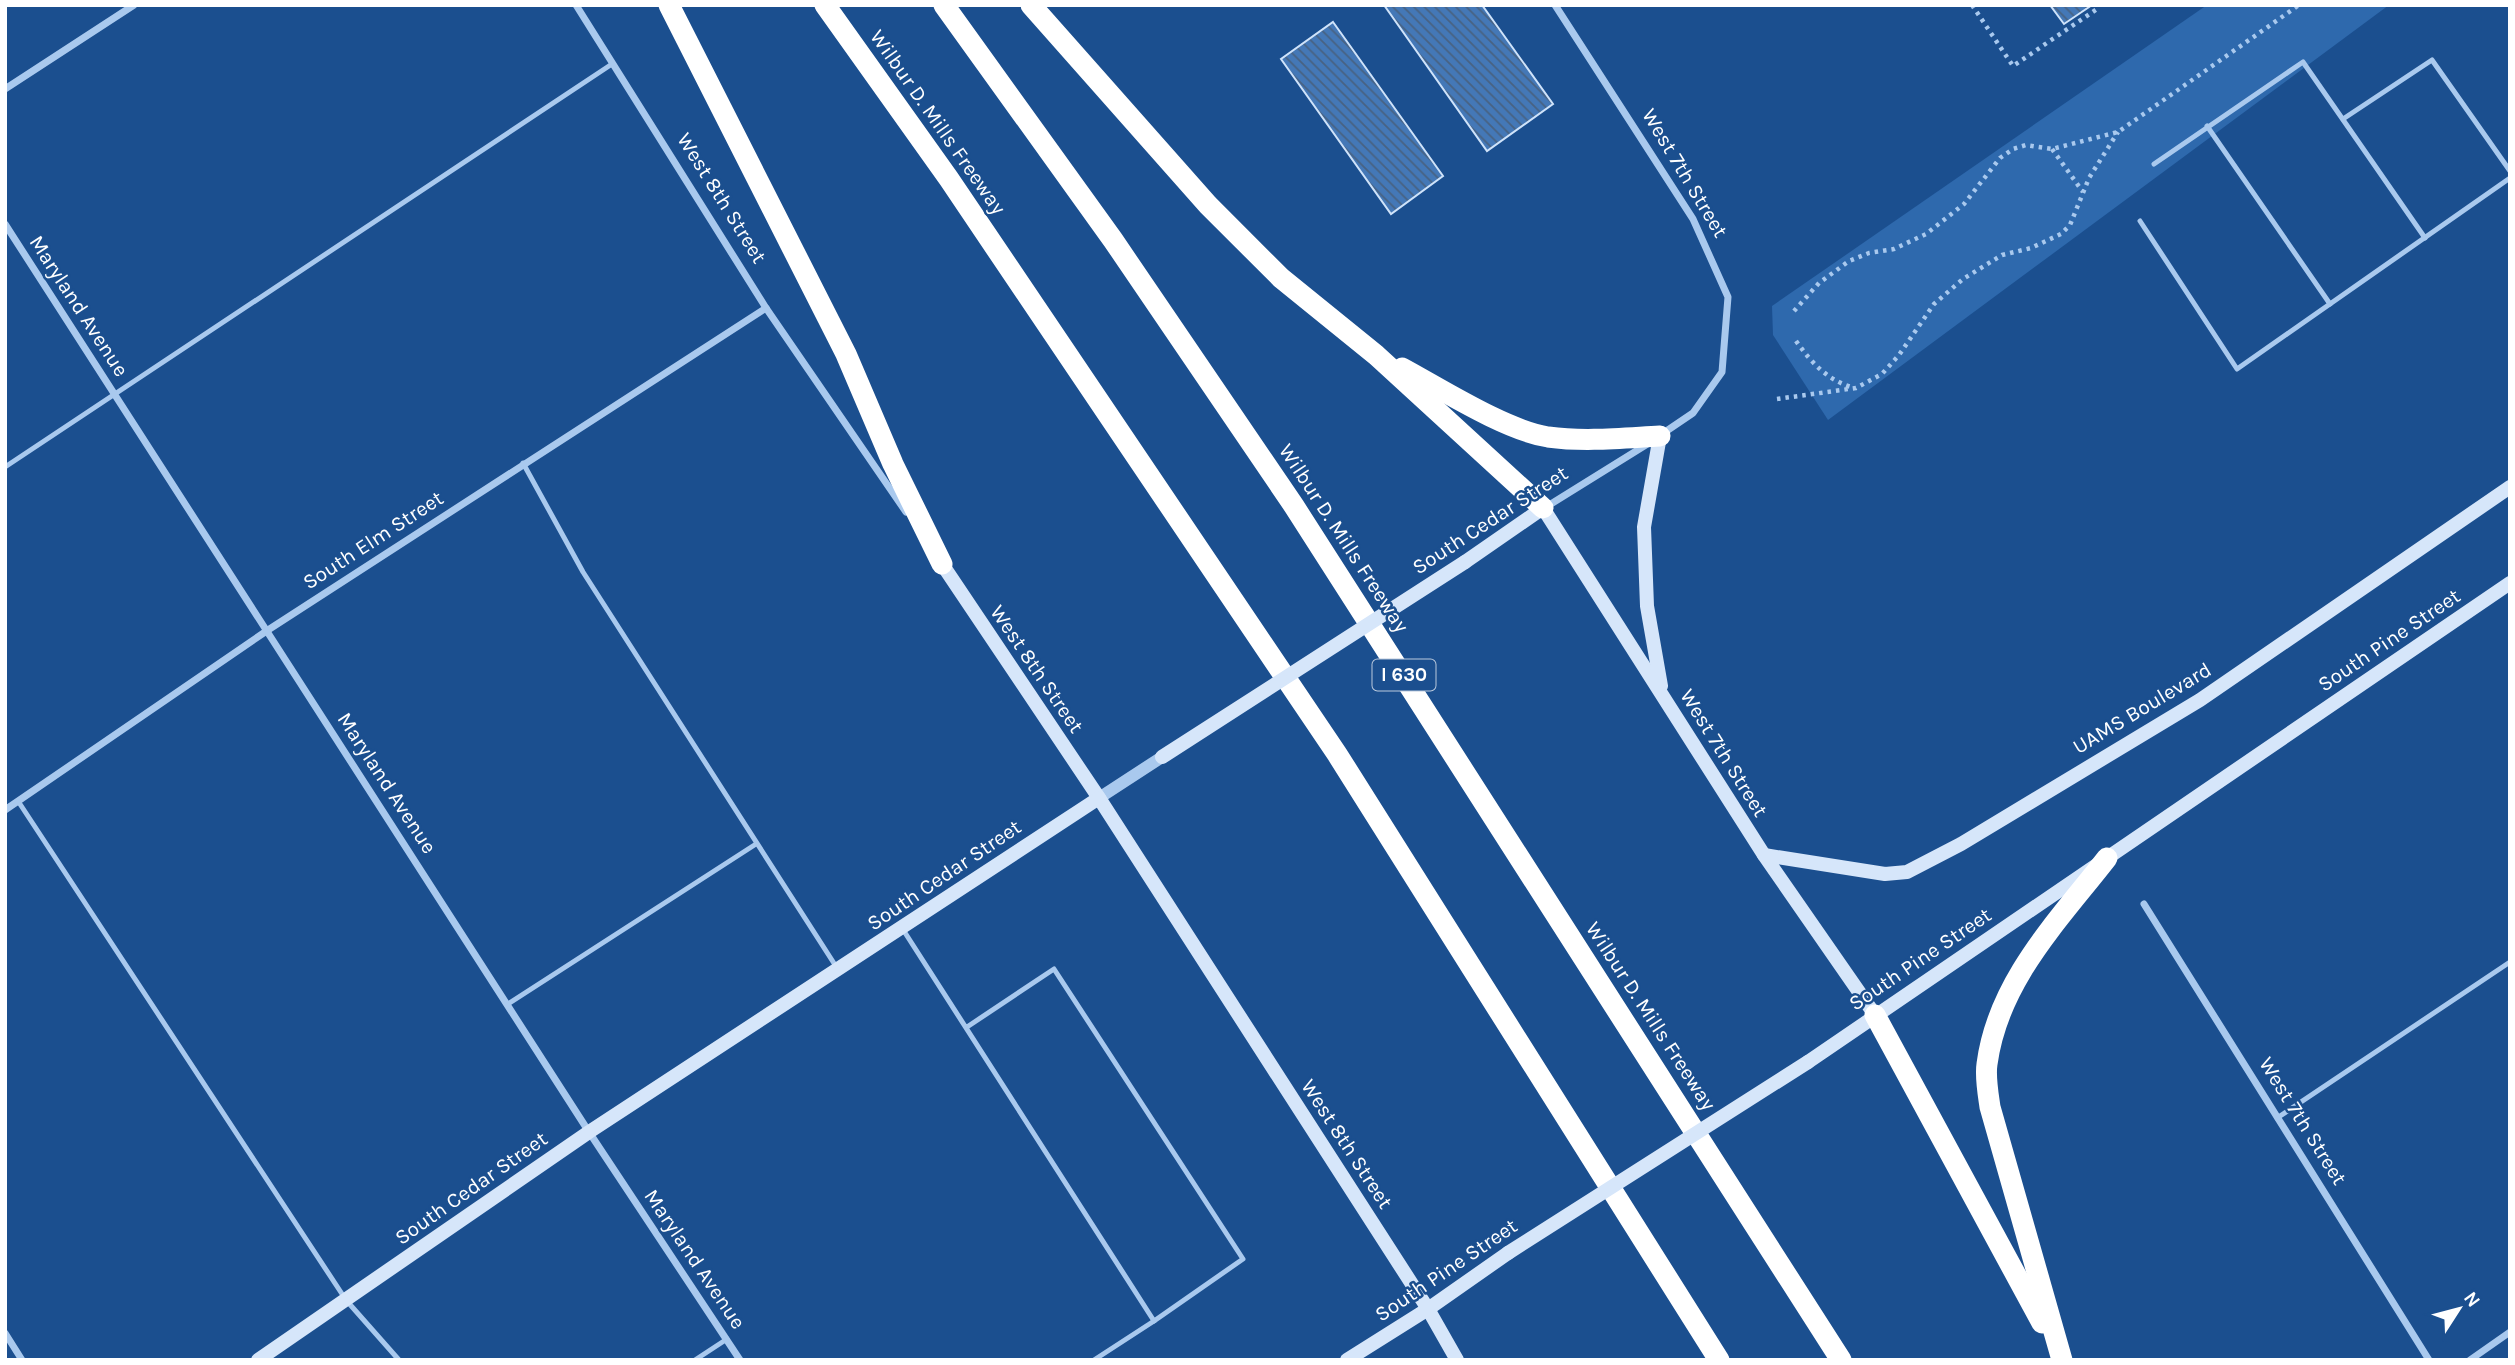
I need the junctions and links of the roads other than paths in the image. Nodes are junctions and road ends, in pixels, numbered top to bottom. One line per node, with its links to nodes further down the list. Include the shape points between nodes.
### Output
1 (134, 5): 9 (street)
2 (576, 5): 8 (street, West 8th Street)
3 (669, 5): 27 (highway, via 846,354)
4 (825, 5): 62 (highway, Wilbur D. Mills Freeway, via 949,179 1337,754)
5 (944, 5): 63 (highway, Wilbur D. Mills Freeway / I 630, via 1113,240 1294,506)
6 (1031, 5): 20 (highway, via 1208,205 1281,278)
7 (1555, 5): 22 (street, West 7th Street, via 1693,219 1728,297 1722,372 1693,413)
8 (612, 64): 19 (street, West 8th Street); 21 (lane)
9 (5, 89)
10 (2343, 119): 11 (lane, via 2303,62); 13 (lane, via 2432,60); 17 (lane)
11 (2207, 126): 12 (lane); 18 (lane)
12 (2154, 164)
13 (2510, 171)
14 (2510, 178): 17 (lane)
15 (2140, 221): 18 (lane, via 2237,369)
16 (5, 223): 21 (street, Maryland Avenue)
17 (2426, 238): 18 (lane)
18 (2330, 304)
19 (766, 308): 23 (street, South Elm Street); 27 (street, West 8th Street)
20 (1376, 355): 22 (highway, via 1506,422 1545,436 1590,440); 26 (highway)
21 (115, 395): 24 (lane); 29 (street, Maryland Avenue)
22 (1660, 436): 26 (street, South Cedar Street); 30 (main road, via 1644,527 1647,606)
23 (523, 463): 29 (street, South Elm Street); 35 (lane, via 583,572)
24 (5, 467)
25 (2510, 487): 36 (main road, UAMS Boulevard, via 2200,700 1907,872 1885,874)
26 (1543, 508): 30 (main road, West 7th Street); 31 (main road, South Cedar Street, bridge)
27 (942, 564): 32 (main road, West 8th Street)
28 (2510, 583): 37 (main road, South Pine Street)
29 (268, 630): 33 (street, South Elm Street); 42 (street, Maryland Avenue)
30 (1662, 695): 36 (main road, West 7th Street)
31 (1162, 757): 32 (street, South Cedar Street)
32 (1099, 799): 39 (main road, South Cedar Street); 48 (main road, West 8th Street)
33 (18, 801): 34 (street, South Elm Street); 47 (lane)
34 (5, 810)
35 (756, 844): 41 (lane); 42 (lane)
36 (1764, 855): 43 (main road, West 7th Street)
37 (2107, 858): 43 (main road, South Pine Street); 54 (highway, via 2009,988 1994,1025 1986,1067 1990,1107)
38 (2144, 904): 45 (street, West 7th Street)
39 (902, 928): 41 (main road, South Cedar Street); 44 (lane)
40 (2510, 962): 45 (lane)
41 (838, 971): 46 (main road, South Cedar Street)
42 (508, 1004): 46 (street, Maryland Avenue)
43 (1875, 1015): 48 (main road, South Pine Street, bridge); 54 (highway)
44 (967, 1027): 49 (lane); 49 (lane, via 1054,970 1243,1259)
45 (2276, 1118): 64 (street, West 7th Street)
46 (589, 1132): 47 (main road, South Cedar Street); 52 (street, Maryland Avenue)
47 (346, 1300): 53 (lane); 56 (main road, South Cedar Street)
48 (1428, 1309): 60 (main road, South Pine Street); 61 (main road, West 8th Street)
49 (1154, 1321): 59 (lane)
50 (2510, 1332): 65 (street)
51 (5, 1333): 55 (street)
52 (727, 1339): 57 (lane); 58 (street, Maryland Avenue)
53 (400, 1359)
54 (2062, 1359)
55 (22, 1360)
56 (258, 1360)
57 (695, 1360)
58 (740, 1360)
59 (1094, 1360)
60 (1347, 1360)
61 (1457, 1360)
62 (1719, 1360)
63 (1841, 1360)
64 (2429, 1360)
65 (2470, 1360)

